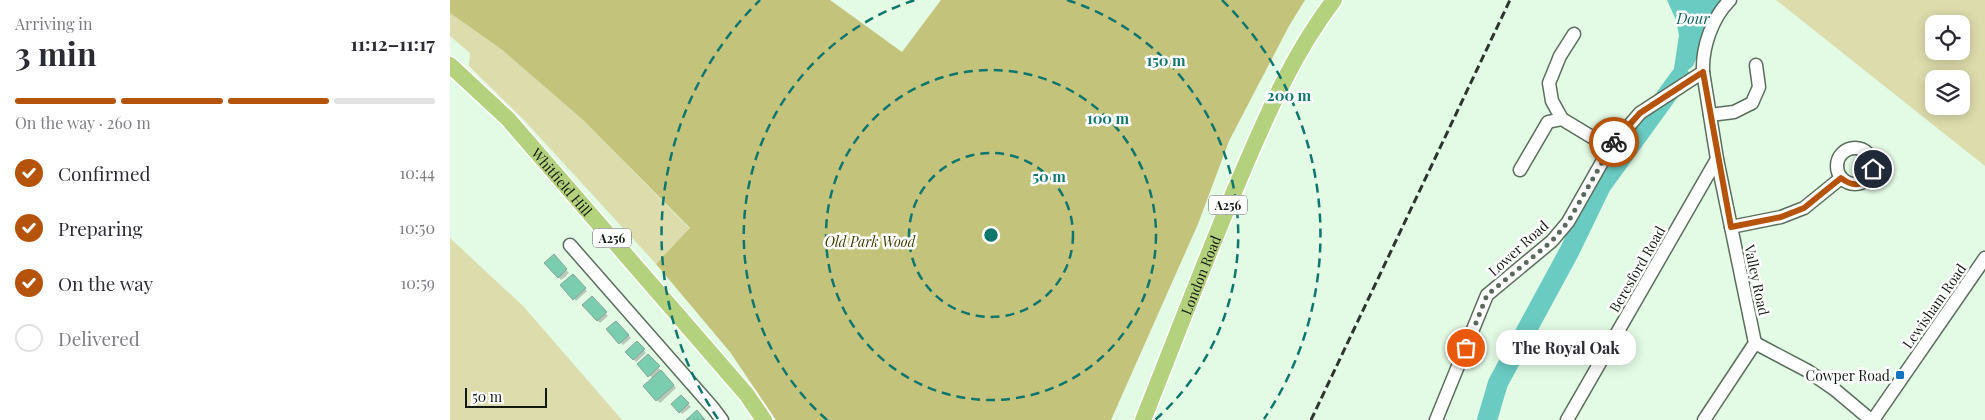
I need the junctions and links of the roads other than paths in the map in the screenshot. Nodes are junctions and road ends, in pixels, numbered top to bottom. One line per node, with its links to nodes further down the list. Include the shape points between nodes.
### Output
1 (1334, 0): 20 (main road, London Road / A256, via 1312,29 1261,129)
2 (1730, 0): 6 (street, via 1717,18 1706,43)
3 (1574, 34): 8 (street, via 1549,83 1552,100)
4 (450, 65): 19 (main road, Whitfield Hill / A256, via 508,119 747,395)
5 (1756, 65): 7 (street, via 1759,87 1752,103 1734,112)
6 (1703, 72): 7 (street, Valley Road); 9 (street, Lower Road, via 1640,113)
7 (1710, 115): 10 (street, Valley Road)
8 (1562, 119): 9 (street); 11 (street, via 1548,122)
9 (1610, 148): 21 (street, Lower Road, via 1558,234 1487,295)
10 (1718, 159): 13 (street, Valley Road); 22 (street, Beresford Road)
11 (1520, 170)
12 (1841, 178): 13 (street, via 1804,208 1781,217)
13 (1731, 227): 16 (street, Valley Road)
14 (570, 245): 18 (street)
15 (1985, 258): 17 (street, Lewisham Road)
16 (1755, 343): 17 (street, via 1808,372); 23 (street)
17 (1877, 418)
18 (722, 420)
19 (764, 420)
20 (1143, 420)
21 (1436, 420)
22 (1567, 420)
23 (1704, 420)

